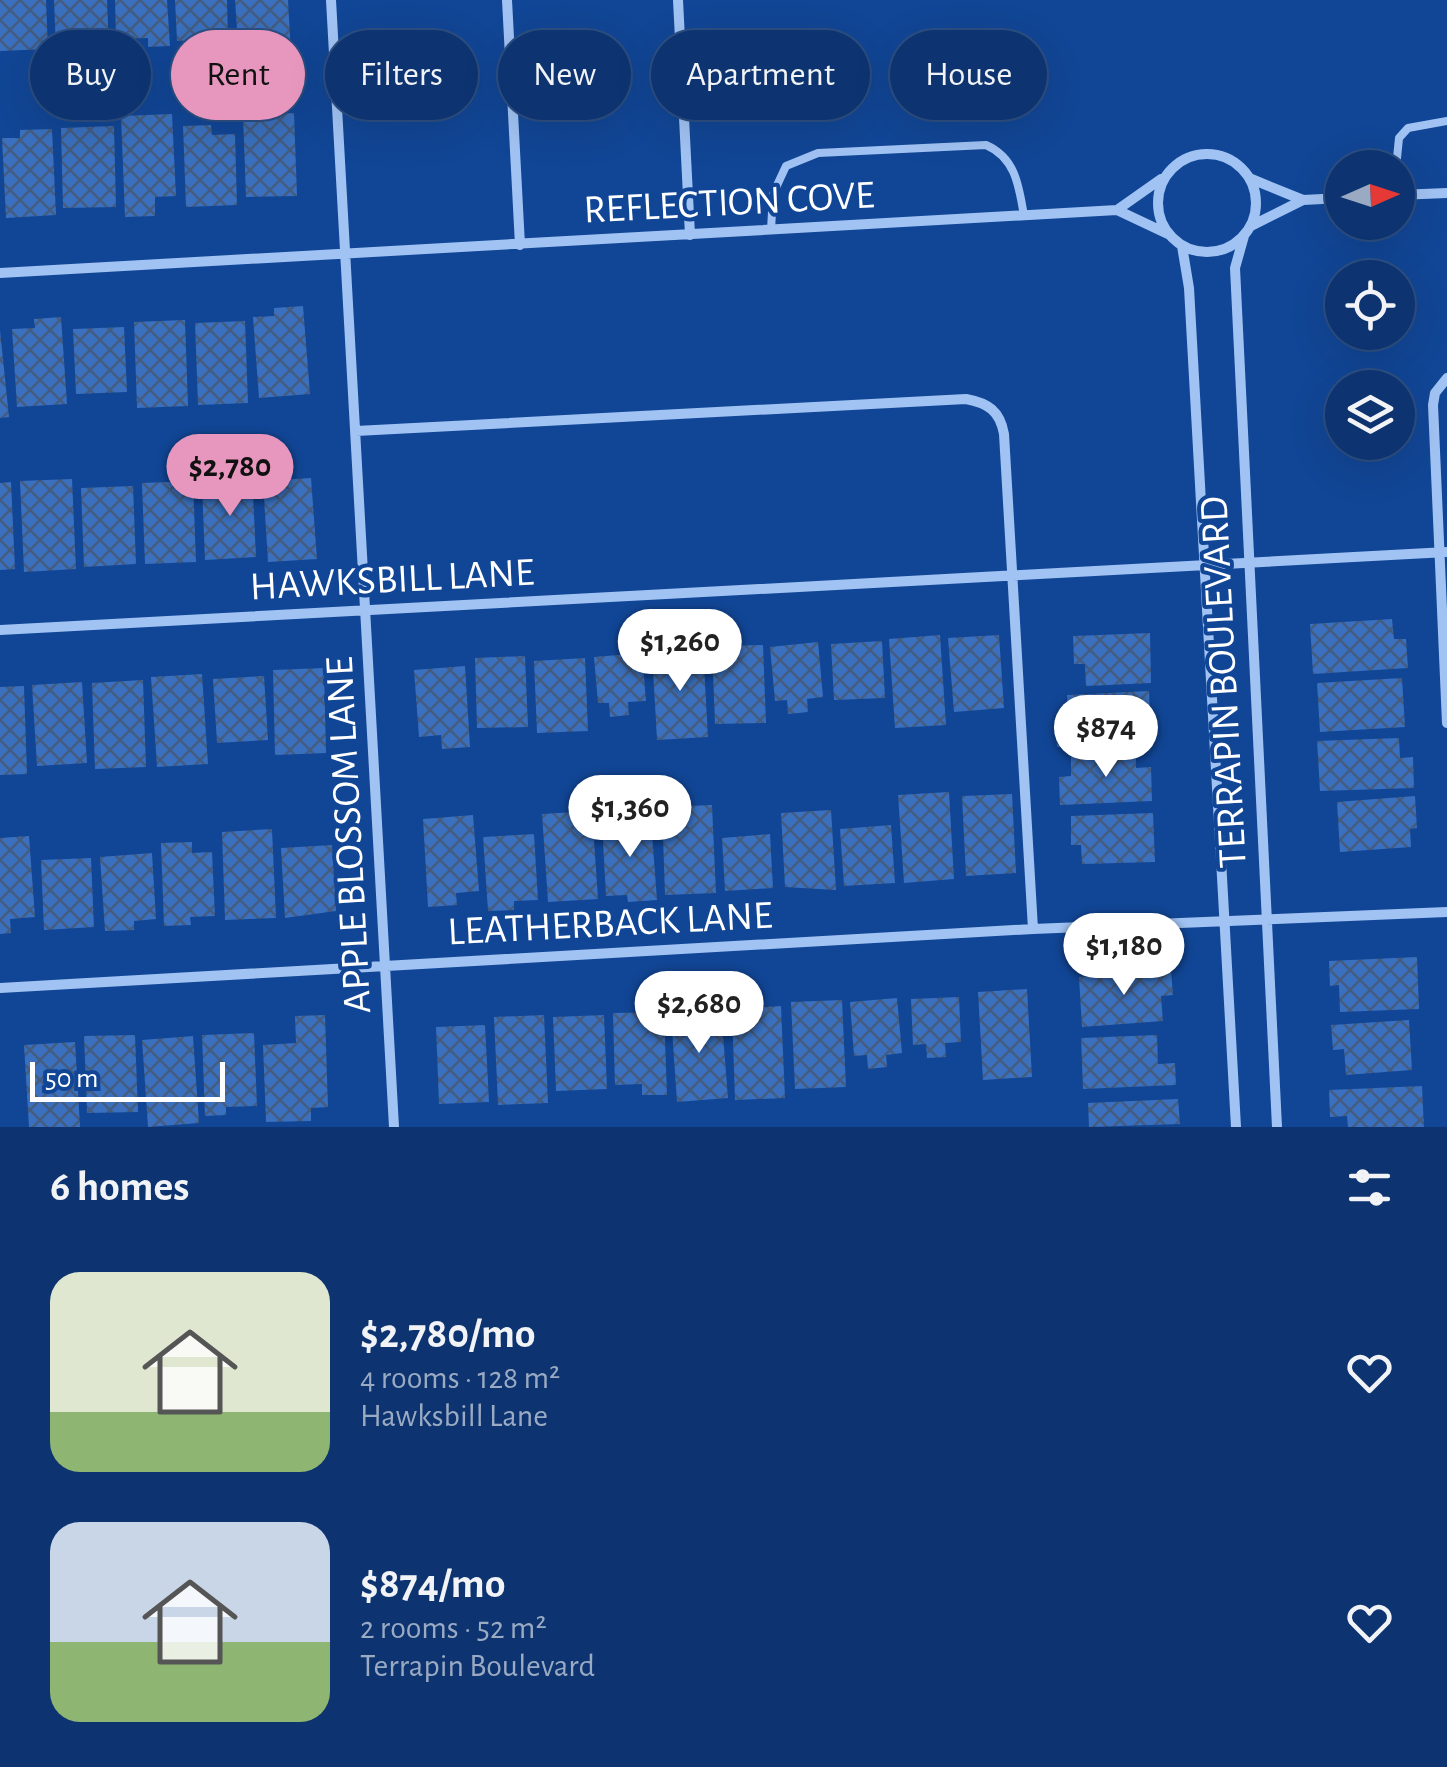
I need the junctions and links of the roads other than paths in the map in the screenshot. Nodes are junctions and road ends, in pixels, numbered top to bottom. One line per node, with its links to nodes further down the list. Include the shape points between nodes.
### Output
1 (331, 0): 20 (street, APPLE BLOSSOM LANE)
2 (508, 0): 18 (street)
3 (678, 0): 16 (street)
4 (1447, 121): 5 (lane, via 1408,128)
5 (1398, 150)
6 (1166, 175): 7 (street, via 1192,156 1208,154 1239,166); 12 (street); 17 (street, via 1158,208)
7 (1249, 178): 11 (street); 15 (street, via 1256,202)
8 (1447, 193): 9 (street)
9 (1415, 195)
10 (1325, 199): 11 (street)
11 (1303, 200): 15 (street)
12 (1117, 210): 13 (street, REFLECTION COVE); 17 (street, REFLECTION COVE)
13 (1024, 216): 14 (street, REFLECTION COVE); 14 (lane, via 1016,175 1000,151 986,145 818,153 786,166 773,194)
14 (771, 230): 16 (street, REFLECTION COVE)
15 (1247, 231): 19 (street, via 1213,253); 26 (street, TERRAPIN BOULEVARD, via 1235,268)
16 (690, 235): 18 (street, REFLECTION COVE)
17 (1170, 236): 19 (street)
18 (520, 245): 20 (street, REFLECTION COVE)
19 (1182, 246): 25 (street, TERRAPIN BOULEVARD)
20 (345, 256): 21 (street, REFLECTION COVE); 23 (street, APPLE BLOSSOM LANE)
21 (0, 273)
22 (1447, 378): 24 (street, via 1433,405)
23 (356, 431): 27 (street, via 979,401 1002,422); 28 (street, APPLE BLOSSOM LANE)
24 (1443, 552): 26 (street, HAWKSBILL LANE); 30 (street)
25 (1206, 565): 26 (street, HAWKSBILL LANE); 27 (street, HAWKSBILL LANE); 33 (street, TERRAPIN BOULEVARD)
26 (1248, 565): 32 (street, TERRAPIN BOULEVARD)
27 (1010, 577): 28 (street, HAWKSBILL LANE); 34 (street)
28 (367, 611): 29 (street, HAWKSBILL LANE); 35 (street, APPLE BLOSSOM LANE)
29 (0, 630)
30 (1447, 723)
31 (1447, 912): 32 (street, LEATHERBACK LANE)
32 (1266, 922): 33 (street, LEATHERBACK LANE); 39 (street, TERRAPIN BOULEVARD)
33 (1224, 924): 34 (street, LEATHERBACK LANE); 38 (street, TERRAPIN BOULEVARD)
34 (1032, 929): 35 (street, LEATHERBACK LANE)
35 (386, 968): 36 (street, LEATHERBACK LANE); 37 (street, APPLE BLOSSOM LANE)
36 (0, 988)
37 (394, 1127)
38 (1236, 1127)
39 (1276, 1127)

